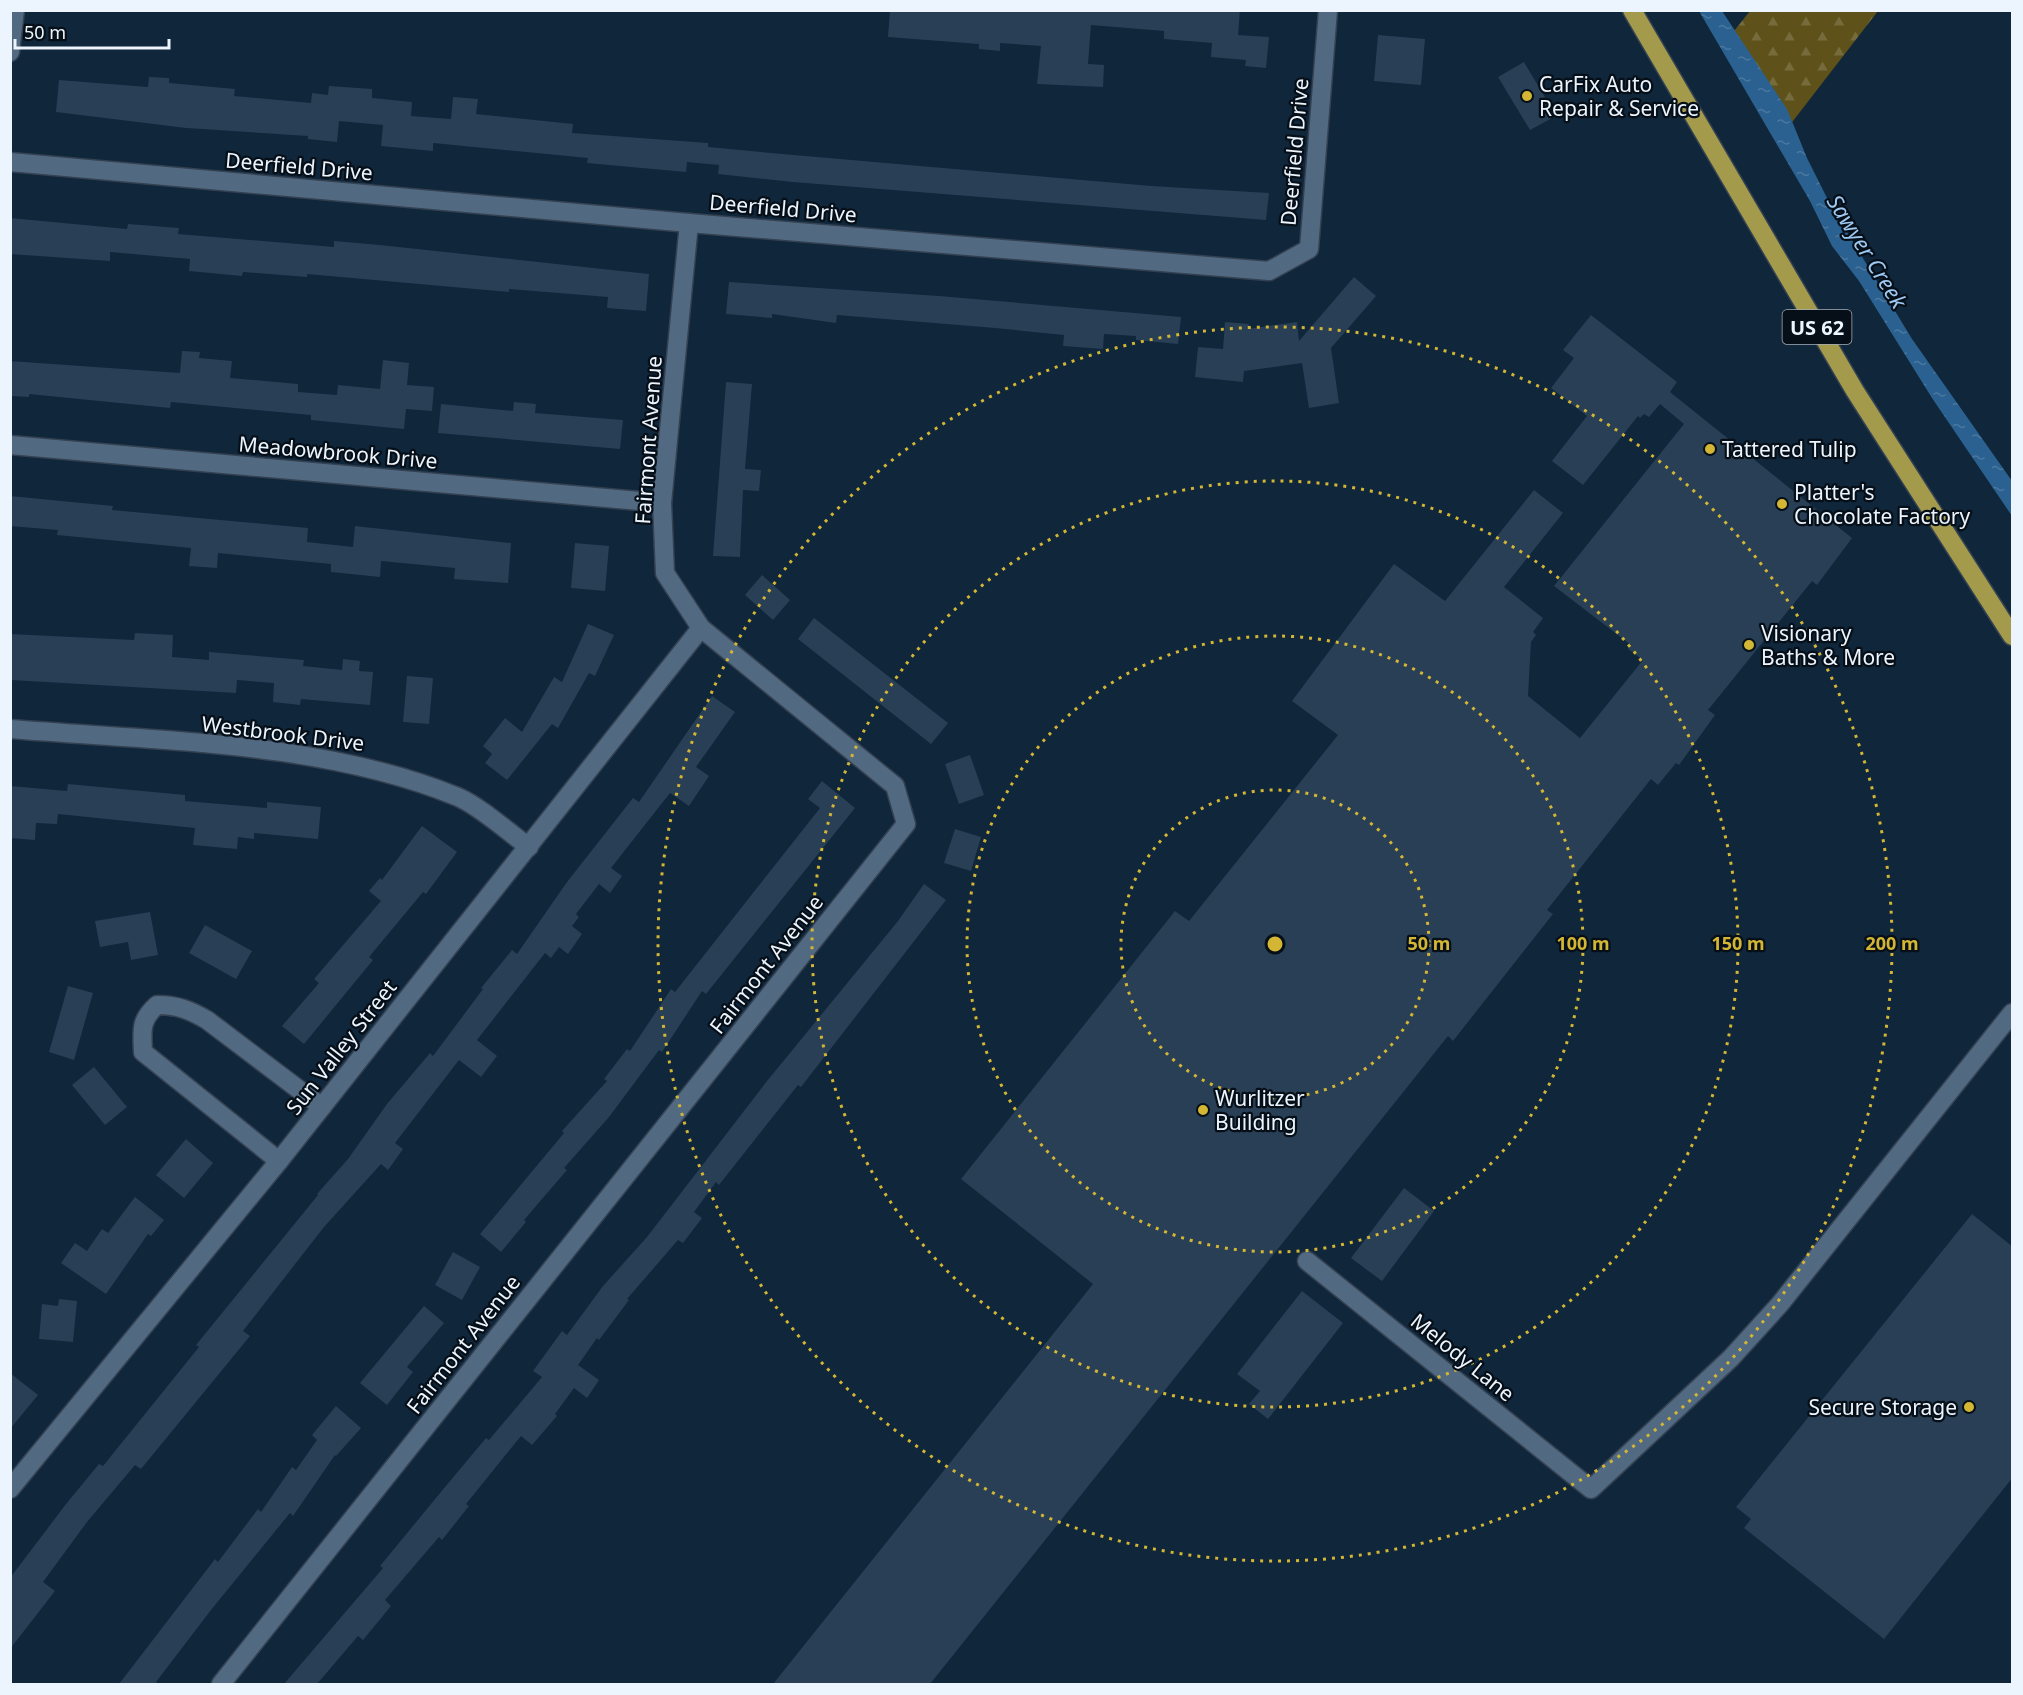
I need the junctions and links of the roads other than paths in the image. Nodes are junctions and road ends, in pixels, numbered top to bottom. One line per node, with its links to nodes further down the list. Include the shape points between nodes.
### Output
1 (15, 10): 4 (street)
2 (1328, 10): 6 (street, Deerfield Drive, via 1309,249 1269,271)
3 (1632, 10): 10 (main road, US 62, via 1855,392)
4 (10, 52)
5 (10, 162): 6 (street, Deerfield Drive)
6 (689, 223): 8 (street, Fairmont Avenue)
7 (10, 445): 8 (street, Meadowbrook Drive)
8 (662, 503): 9 (street, Fairmont Avenue, via 665,573)
9 (701, 628): 12 (street, Sun Valley Street); 18 (street, Fairmont Avenue, via 895,786 906,824)
10 (2013, 636)
11 (10, 729): 12 (street, Westbrook Drive, via 270,750 365,765 460,798)
12 (529, 847): 14 (street, Sun Valley Street)
13 (2013, 1013): 16 (street, Melody Lane, via 1780,1304 1731,1358 1591,1489)
14 (322, 1107): 15 (street, Sun Valley Street); 15 (street, via 191,1011 175,1005 157,1005 145,1016 143,1052)
15 (279, 1161): 17 (street, Sun Valley Street)
16 (1307, 1261)
17 (11, 1486)
18 (222, 1684)

